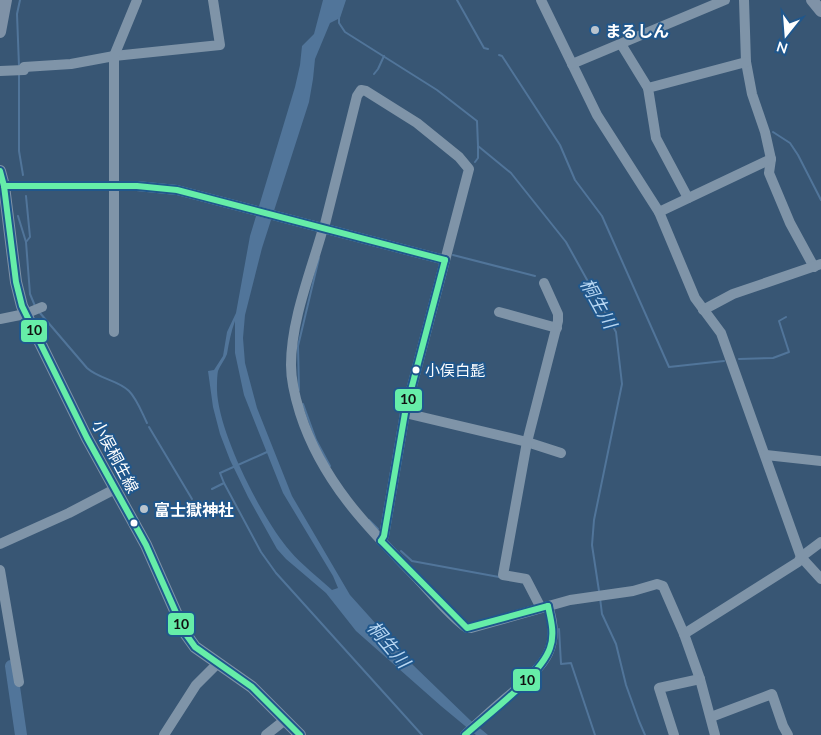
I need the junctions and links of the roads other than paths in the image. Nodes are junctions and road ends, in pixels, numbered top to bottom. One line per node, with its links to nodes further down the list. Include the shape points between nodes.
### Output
1 (137, 0): 9 (street)
2 (213, 0): 9 (street, via 220,45)
3 (542, 0): 11 (street)
4 (726, 0): 8 (street)
5 (744, 0): 10 (street)
6 (3, 8): 7 (main road)
7 (0, 32)
8 (621, 44): 11 (street); 13 (street)
9 (114, 56): 12 (street); 17 (street)
10 (746, 62): 13 (street); 14 (street)
11 (572, 64): 19 (street, via 597,115)
12 (0, 71)
13 (648, 88): 18 (street, via 656,138)
14 (771, 159): 18 (street); 21 (street, via 769,173 790,223)
15 (0, 171): 16 (main road, 小俣桐生線)
16 (4, 186): 17 (street); 26 (main road, 小俣桐生線, via 16,282)
17 (114, 186): 20 (street, via 177,190); 29 (street)
18 (688, 198): 19 (street)
19 (659, 212): 24 (street, via 682,270)
20 (445, 260): 30 (street); 36 (street, via 469,169 460,157 417,123 361,90 292,340 290,367 294,396 314,448 334,483 364,524)
21 (818, 267): 24 (street, via 733,294)
22 (544, 282): 28 (street, via 558,314)
23 (42, 307): 26 (street)
24 (703, 310): 33 (street, via 721,333)
25 (500, 312): 28 (street)
26 (25, 314): 27 (street); 35 (main road, 小俣桐生線)
27 (0, 319)
28 (557, 328): 31 (street)
29 (114, 332)
30 (405, 413): 31 (street); 36 (street)
31 (527, 442): 32 (street); 42 (street, via 503,575 526,579)
32 (561, 453)
33 (766, 455): 34 (street); 39 (street)
34 (821, 461)
35 (115, 489): 38 (street); 44 (main road, 小俣桐生線, via 146,545 189,639)
36 (381, 541): 42 (street, via 466,628)
37 (821, 542): 39 (street)
38 (0, 544)
39 (802, 557): 41 (street); 43 (street)
40 (0, 570): 46 (street)
41 (821, 579)
42 (544, 607): 43 (street, via 657,584 664,586); 52 (street, via 553,625 546,658)
43 (684, 634): 45 (street)
44 (218, 663): 48 (main road, 小俣桐生線, via 252,687); 49 (street, via 196,685)
45 (700, 679): 47 (street); 53 (street, via 659,688)
46 (20, 682)
47 (711, 717): 54 (street); 55 (street, via 772,694)
48 (285, 720): 50 (street); 51 (main road, 小俣桐生線)
49 (164, 735)
50 (266, 735)
51 (300, 735)
52 (465, 735)
53 (674, 735)
54 (716, 735)
55 (788, 735)

